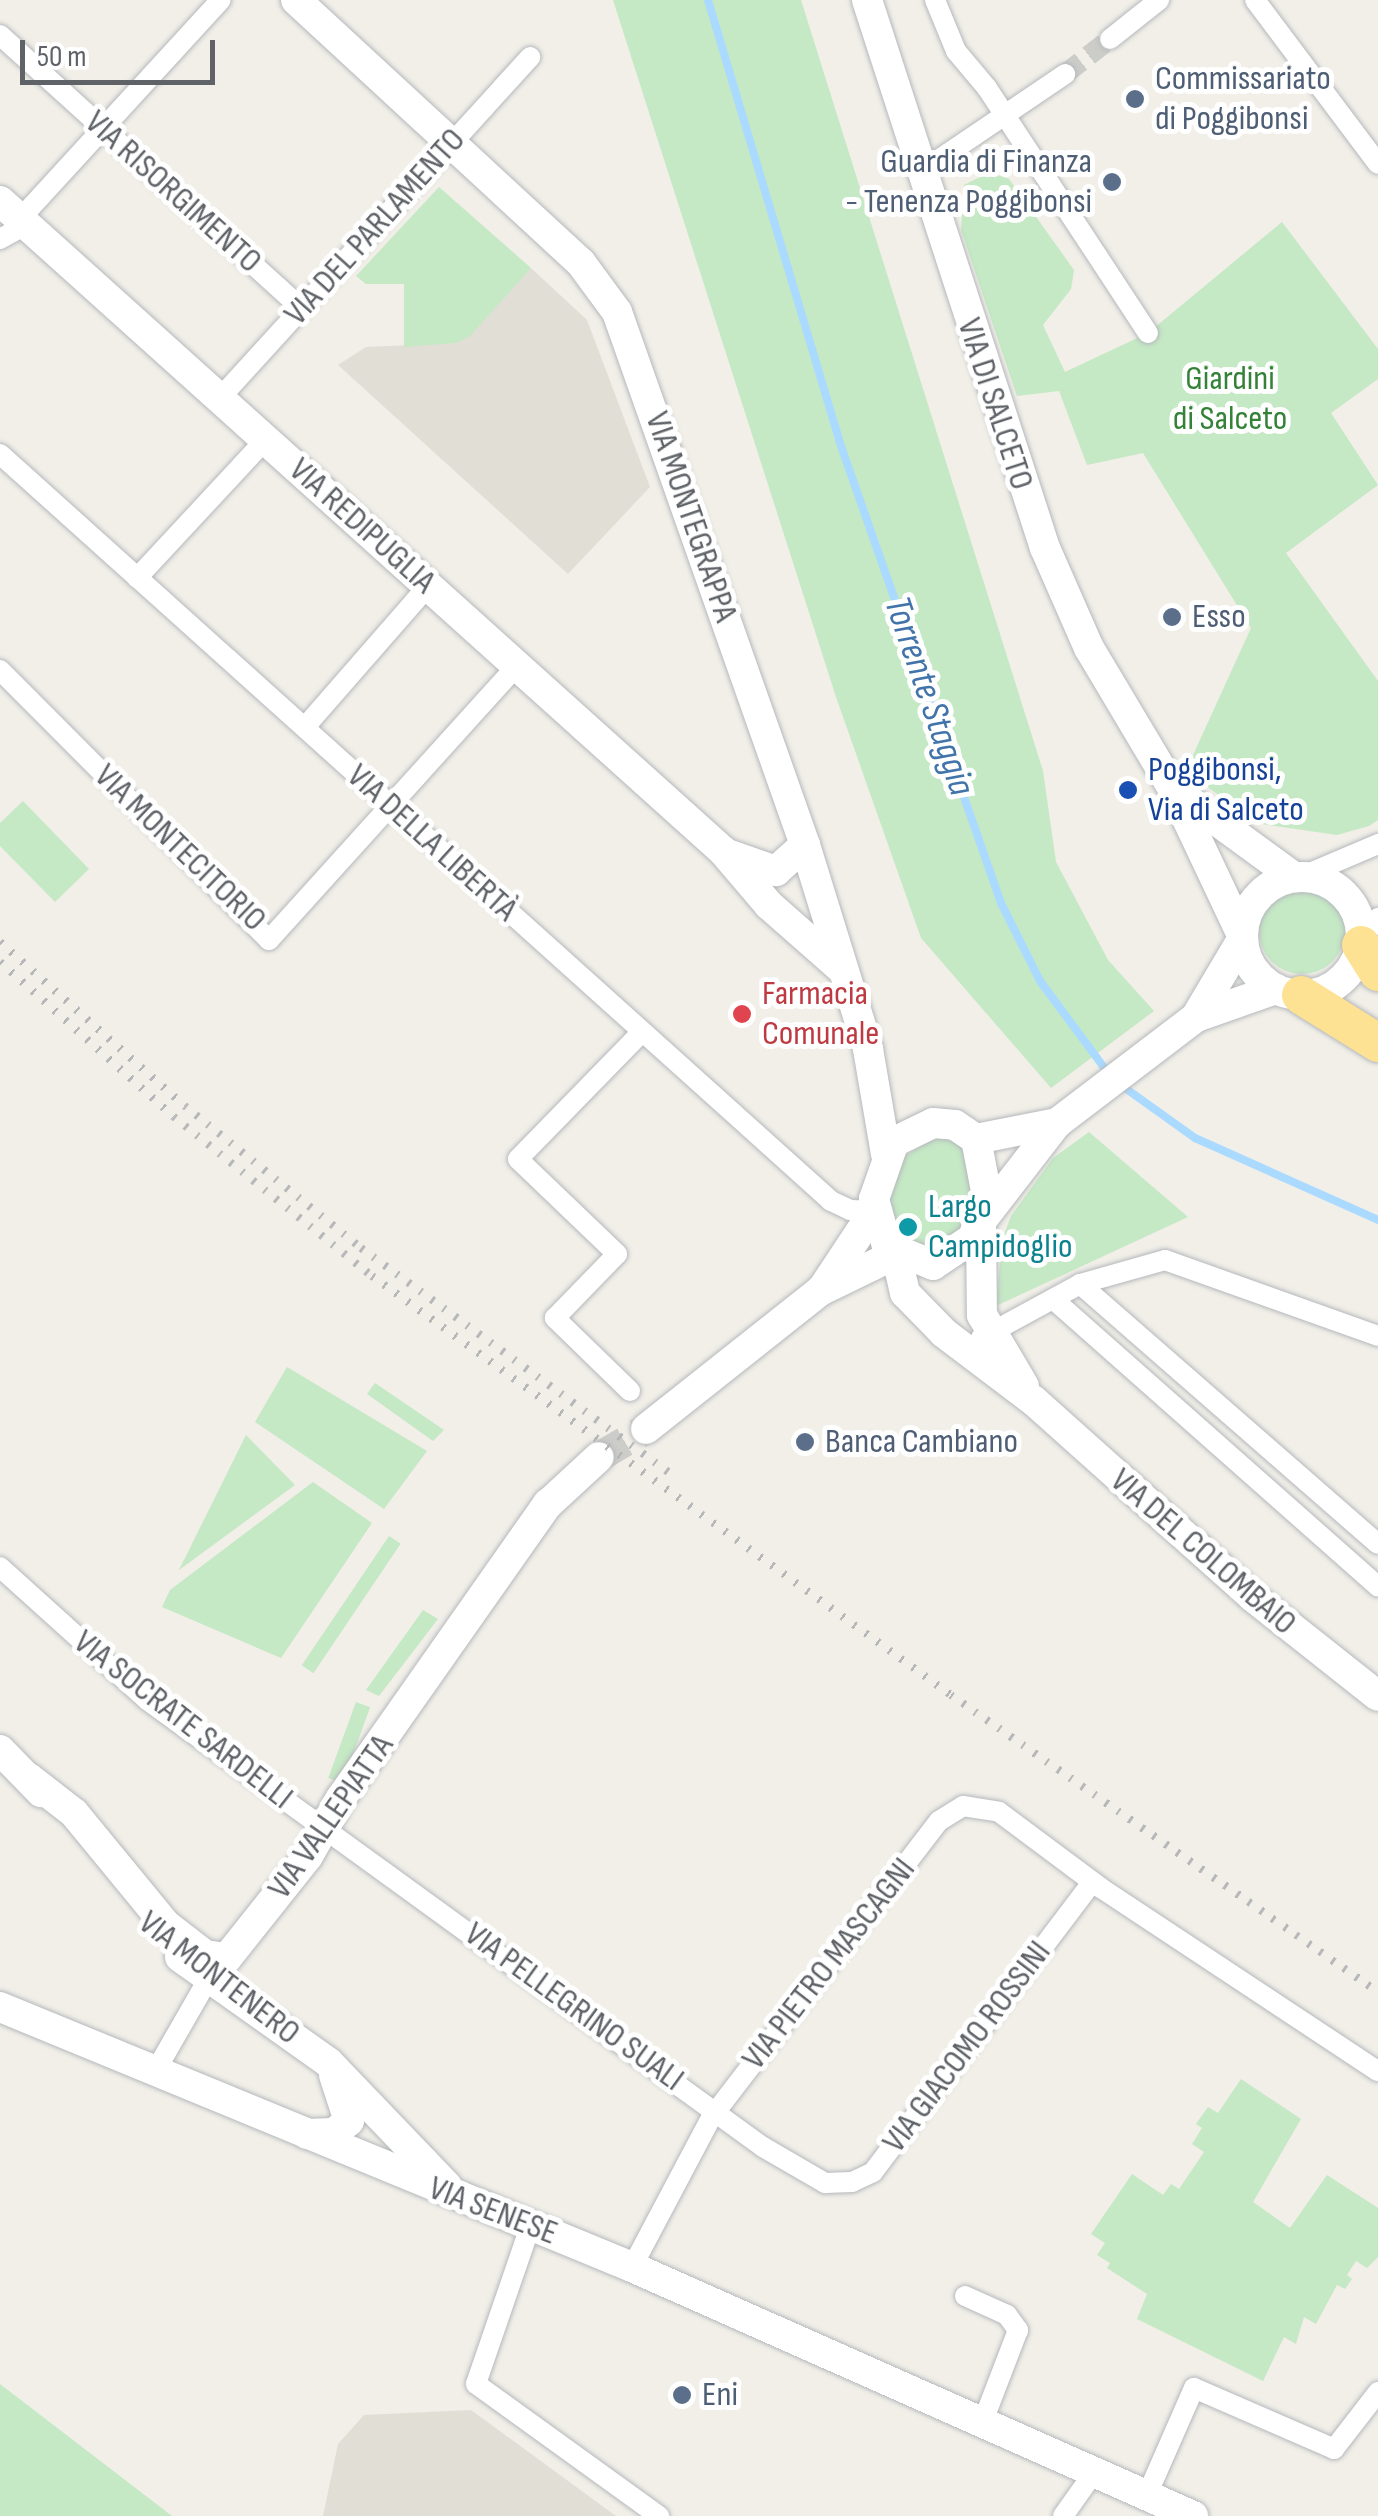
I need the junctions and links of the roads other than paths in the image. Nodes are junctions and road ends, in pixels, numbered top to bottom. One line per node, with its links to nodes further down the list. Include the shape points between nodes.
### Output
1 (221, 0): 12 (street)
2 (296, 0): 13 (main road, VIA MONTEGRAPPA)
3 (867, 0): 15 (main road, VIA DI SALCETO)
4 (935, 0): 11 (street, via 956,51)
5 (1159, 0): 8 (street)
6 (1255, 0): 14 (street)
7 (0, 35): 12 (street, VIA RISORGIMENTO)
8 (1110, 39)
9 (530, 57): 13 (street, VIA DEL PARLAMENTO)
10 (1065, 74): 11 (street)
11 (1004, 120): 15 (street); 18 (street)
12 (103, 129): 16 (street); 17 (street, VIA RISORGIMENTO)
13 (451, 144): 17 (street, VIA DEL PARLAMENTO); 30 (main road, VIA MONTEGRAPPA, via 581,263 618,312)
14 (1378, 164)
15 (922, 172): 27 (main road, VIA DI SALCETO, via 1045,548 1100,668)
16 (12, 221): 19 (main road, VIA REDIPUGLIA)
17 (301, 308): 19 (street, VIA DEL PARLAMENTO)
18 (1148, 333)
19 (220, 398): 20 (main road, VIA REDIPUGLIA)
20 (266, 440): 22 (street); 23 (main road, VIA REDIPUGLIA)
21 (0, 454): 22 (street, VIA DELLA LIBERTÀ)
22 (138, 578): 26 (street, VIA DELLA LIBERTÀ)
23 (428, 586): 24 (main road, VIA REDIPUGLIA); 26 (street)
24 (516, 666): 28 (street, VIA MONTECITORIO); 31 (main road, VIA REDIPUGLIA)
25 (0, 670): 28 (street, VIA MONTECITORIO, via 269,940)
26 (305, 728): 28 (street, VIA DELLA LIBERTÀ)
27 (1172, 787): 32 (main road, VIA DI SALCETO); 33 (main road, VIA DI SALCETO)
28 (389, 804): 38 (street, VIA DELLA LIBERTÀ)
29 (1378, 844): 32 (street)
30 (805, 845): 31 (main road, VIA REDIPUGLIA, via 791,863 769,872); 35 (main road, VIA MONTEGRAPPA)
31 (723, 852): 35 (main road, VIA REDIPUGLIA, via 760,896)
32 (1299, 877): 33 (main road, via 1252,903); 34 (main road, via 1342,892)
33 (1243, 936): 36 (main road, via 1251,967); 37 (main road)
34 (1370, 943): 36 (main road, via 1334,986)
35 (844, 971): 42 (main road, VIA MONTEGRAPPA, via 872,1067)
36 (1288, 992): 37 (main road); 39 (highway)
37 (1196, 1018): 40 (main road)
38 (642, 1032): 43 (street, VIA DELLA LIBERTÀ, via 830,1200); 52 (street, via 518,1159 617,1254 554,1318)
39 (1378, 1043)
40 (1058, 1124): 41 (main road); 44 (main road)
41 (976, 1138): 42 (main road, via 956,1125 933,1123 900,1136); 44 (main road, via 985,1164)
42 (886, 1154): 43 (main road)
43 (874, 1211): 45 (main road); 47 (main road)
44 (983, 1221): 45 (main road, via 942,1263); 49 (main road, via 980,1308)
45 (896, 1254): 47 (main road); 51 (main road, via 904,1293)
46 (1080, 1284): 48 (street); 50 (street, via 1165,1260); 56 (street)
47 (820, 1291): 54 (main road)
48 (1053, 1299): 49 (street); 58 (street)
49 (990, 1333): 51 (street); 53 (main road)
50 (1378, 1336)
51 (962, 1348): 53 (main road)
52 (630, 1390)
53 (1034, 1401): 59 (main road, VIA DEL COLOMBAIO, via 1253,1598)
54 (646, 1429)
55 (598, 1456): 62 (main road, VIA VALLEPIATTA, via 548,1504)
56 (1378, 1544)
57 (0, 1567): 62 (street, VIA SOCRATE SARDELLI, via 136,1690)
58 (1378, 1587)
59 (1378, 1696)
60 (0, 1750): 61 (main road, VIA MONTENERO)
61 (29, 1778): 62 (main road, VIA VALLEPIATTA, via 74,1813 154,1914 218,1960 233,1953); 64 (main road, VIA MONTENERO, via 142,1923)
62 (324, 1829): 69 (street, VIA PELLEGRINO SUALI)
63 (1092, 1882): 68 (street); 69 (street, VIA PIETRO MASCAGNI, via 999,1812 973,1804 954,1809); 71 (street, VIA GIACOMO ROSSINI, via 872,2172 852,2182)
64 (209, 1978): 66 (main road, VIA MONTENERO); 67 (street)
65 (0, 2007): 67 (main road, VIA SENESE)
66 (328, 2062): 70 (main road, via 349,2121 334,2133); 72 (main road, VIA MONTENERO)
67 (156, 2070): 70 (main road, VIA SENESE)
68 (1378, 2071)
69 (715, 2112): 71 (street, VIA PELLEGRINO SUALI); 74 (street, VIA PIETRO MASCAGNI)
70 (307, 2134): 72 (main road, VIA SENESE)
71 (826, 2183)
72 (453, 2191): 73 (main road, VIA SENESE)
73 (531, 2224): 74 (main road, VIA SENESE); 80 (street, via 476,2384)
74 (632, 2267): 77 (main road, VIA SENESE)
75 (965, 2296): 77 (street, via 1007,2316 1018,2330)
76 (1378, 2392): 79 (street, via 1334,2450 1194,2388)
77 (983, 2421): 78 (main road, VIA SENESE)
78 (1095, 2472): 79 (main road, VIA SENESE); 81 (street)
79 (1147, 2495): 82 (main road, VIA SENESE)
80 (659, 2516)
81 (1063, 2516)
82 (1192, 2516)

